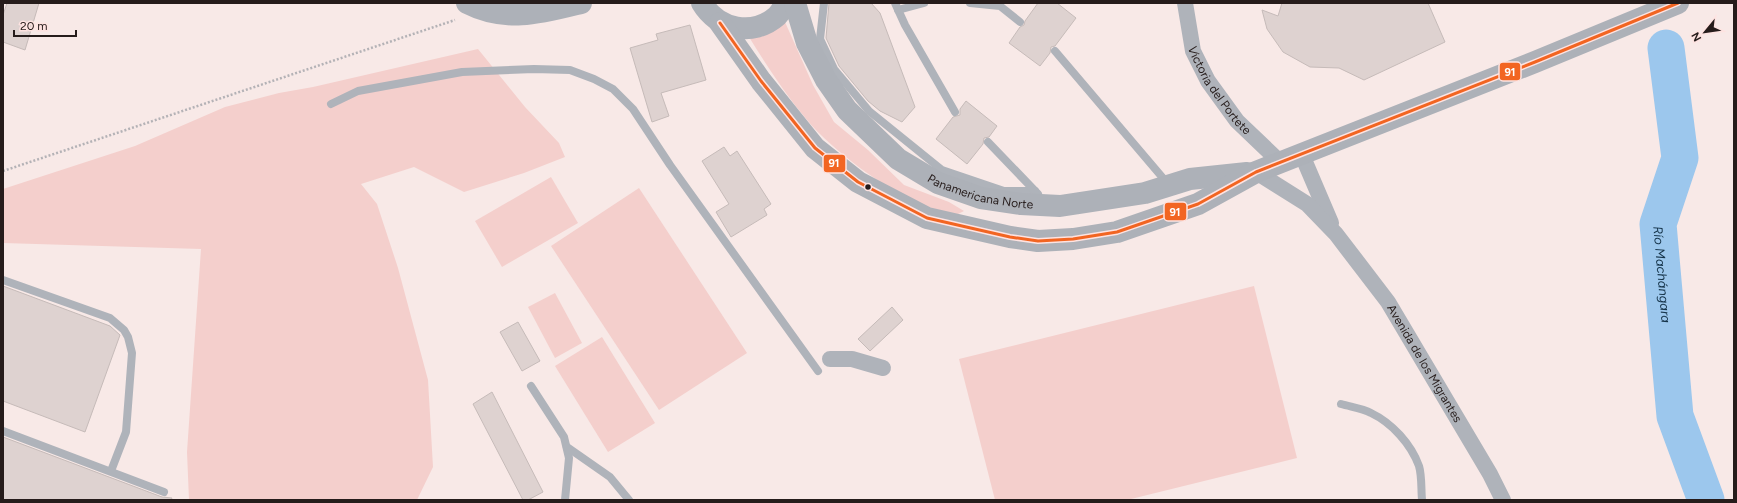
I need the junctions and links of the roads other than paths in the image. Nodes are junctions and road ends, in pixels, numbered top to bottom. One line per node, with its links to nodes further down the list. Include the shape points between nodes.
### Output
1 (582, 3): 10 (main road, via 510,16)
2 (786, 3): 11 (main road, Panamericana Norte, via 778,15 765,24 750,29 735,28)
3 (795, 3): 21 (main road, Panamericana Norte, via 806,43 826,80 847,110 898,159 938,183 981,198 1021,204)
4 (824, 3): 21 (lane, via 820,39 834,69 869,111 942,170 1004,191)
5 (924, 3): 9 (lane)
6 (970, 3): 12 (lane, via 1000,6)
7 (1185, 3): 18 (street, Victoria del Portete, via 1193,51 1208,80 1237,121)
8 (1678, 3): 17 (main road, Panamericana Norte)
9 (897, 6): 15 (lane, via 905,25)
10 (475, 7)
11 (706, 11): 19 (main road, Panamericana Norte, via 814,148 858,182 927,218 1010,237 1038,241 1074,239 1117,232 1198,204)
12 (1020, 22)
13 (1055, 51): 20 (lane)
14 (331, 104): 26 (lane, via 358,91 462,72 570,70 613,89 633,109)
15 (955, 112)
16 (988, 142): 21 (lane)
17 (1302, 154): 18 (main road, Panamericana Norte); 22 (street)
18 (1281, 163): 19 (main road, Panamericana Norte)
19 (1256, 172): 20 (main road, Panamericana Norte, via 1190,179); 22 (street, via 1307,204)
20 (1168, 185): 21 (main road, Panamericana Norte, via 1145,193 1060,206)
21 (1042, 198)
22 (1336, 234): 36 (street, Avenida de los Migrantes, via 1388,302)
23 (3, 280): 31 (lane, via 110,318 118,323 128,337 132,353 126,432)
24 (830, 358): 25 (street, via 852,359)
25 (883, 368)
26 (818, 371)
27 (531, 386): 30 (lane, via 564,437)
28 (1341, 404): 35 (lane, via 1376,416 1393,427 1404,439 1420,468)
29 (3, 430): 31 (lane)
30 (566, 446): 33 (lane, via 569,458); 34 (lane, via 610,477)
31 (111, 471): 32 (lane)
32 (164, 492)
33 (565, 500)
34 (629, 500)
35 (1422, 500)
36 (1503, 500)

